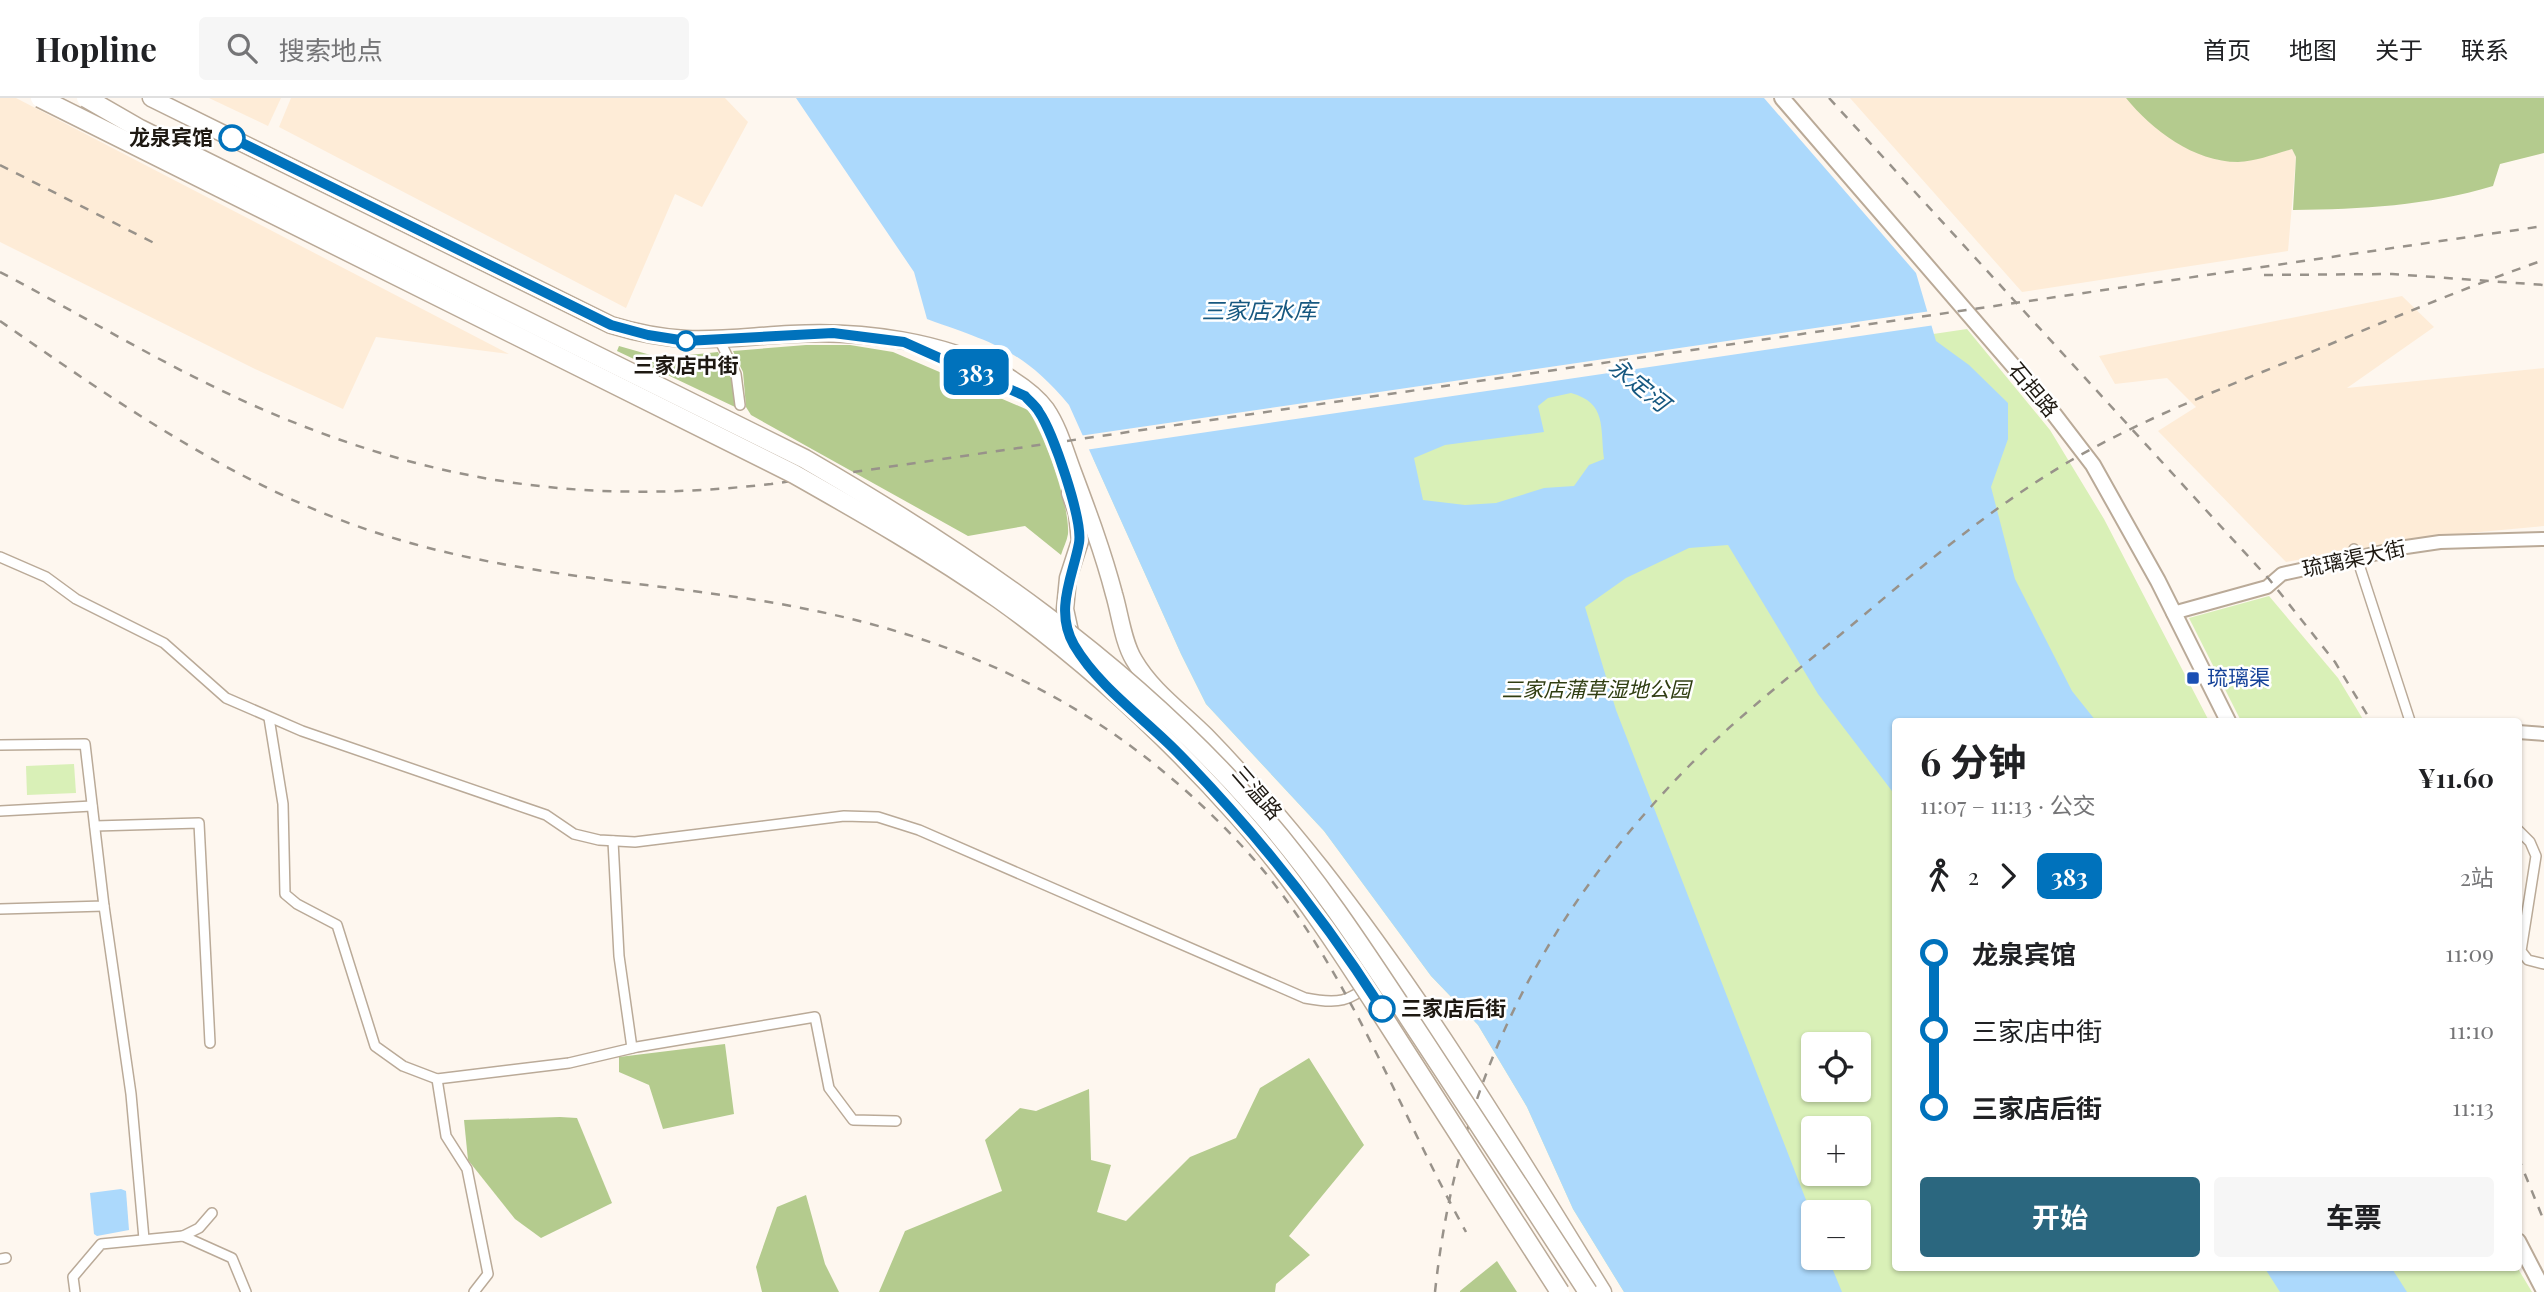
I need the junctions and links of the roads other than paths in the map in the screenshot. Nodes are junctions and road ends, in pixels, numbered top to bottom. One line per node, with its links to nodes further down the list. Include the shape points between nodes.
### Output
1 (40, 98): 12 (highway, bridge, via 794,474 999,599)
2 (86, 98): 45 (highway, bridge, via 140,129 805,458 901,514 1007,584 1072,634 1191,740 1256,807 1303,866 1355,935)
3 (152, 98): 5 (highway, 三温路, via 611,325 660,337)
4 (1782, 98): 11 (main road, 石担路, via 2055,415 2092,465)
5 (720, 341): 6 (highway, 三温路, via 833,333); 7 (street, via 736,374)
6 (904, 342): 12 (highway, 三温路, via 1001,383 1025,396 1039,411 1077,513 1080,541 1068,578 1065,609 1073,643); 30 (highway, 三温路, via 945,351 1006,376 1045,407 1102,548 1132,657 1166,701 1204,734 1265,801)
7 (740, 405)
8 (2544, 539): 9 (street, 琉璃渠大街, via 2440,542)
9 (2355, 554): 11 (street, 琉璃渠大街, via 2282,574 2267,587); 15 (street)
10 (0, 557): 13 (street, via 164,643 226,698)
11 (2173, 613): 14 (main road, 石担路)
12 (1115, 692): 24 (highway, 三温路, via 1180,754)
13 (269, 718): 23 (street, via 518,804 546,815 574,834); 34 (street, via 283,804 285,894 337,925 375,1046 402,1066)
14 (2226, 718)
15 (2409, 718)
16 (2522, 732): 17 (street)
17 (2544, 734)
18 (0, 745): 19 (street, via 85,744)
19 (92, 806): 20 (street); 21 (street)
20 (0, 811)
21 (95, 826): 25 (street); 32 (street, via 199,823)
22 (2522, 834): 27 (street, via 2536,856)
23 (612, 841): 31 (street, via 844,816 878,817 919,830 1305,998 1334,1003); 33 (street, via 619,956)
24 (1289, 879): 31 (highway, 三温路); 44 (highway, bridge, via 1337,945)
25 (104, 906): 26 (street); 38 (street, via 131,1094)
26 (0, 909)
27 (2522, 938)
28 (2522, 952): 29 (street, via 2528,960)
29 (2544, 964)
30 (1395, 968): 31 (street); 46 (highway, 三温路, via 1494,1115)
31 (1367, 987): 44 (highway, 三温路)
32 (209, 1043)
33 (632, 1048): 34 (street, via 569,1063); 35 (street, via 815,1017 828,1088 853,1120)
34 (437, 1079): 43 (street, via 446,1136 467,1169 488,1275)
35 (896, 1121)
36 (212, 1213): 37 (street)
37 (183, 1236): 38 (street); 42 (street, via 232,1258)
38 (144, 1238): 41 (street, via 101,1244 74,1276)
39 (2522, 1249): 40 (main road)
40 (2544, 1291)
41 (75, 1292)
42 (246, 1292)
43 (474, 1292)
44 (1560, 1292)
45 (1588, 1292)
46 (1603, 1292)

